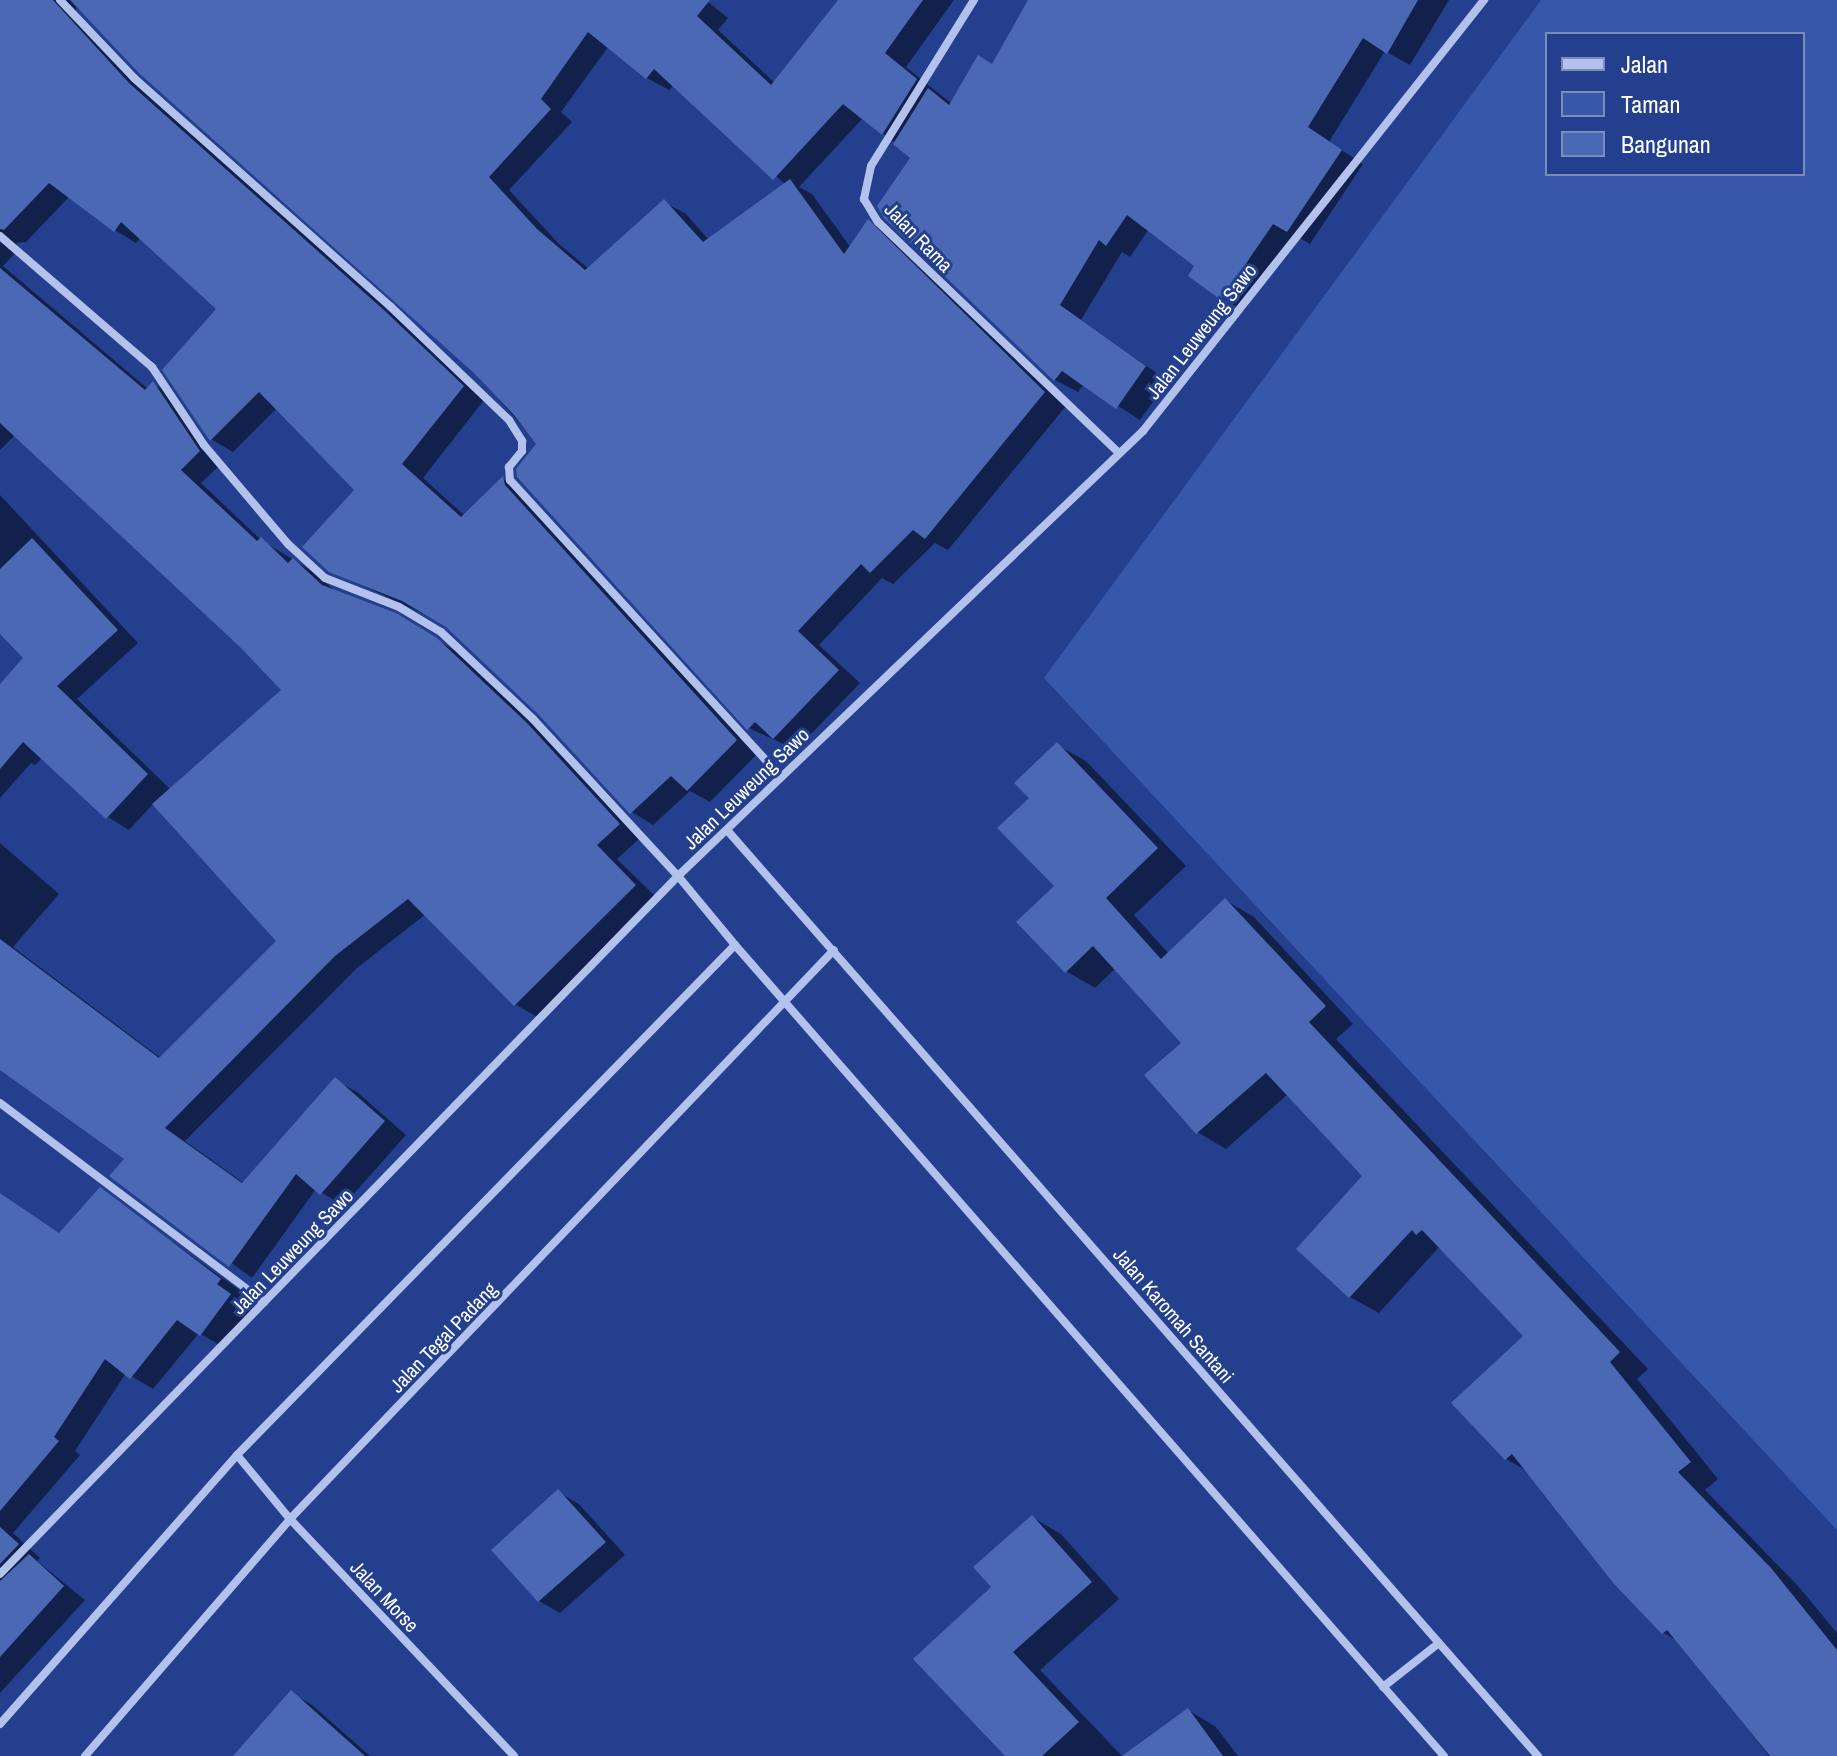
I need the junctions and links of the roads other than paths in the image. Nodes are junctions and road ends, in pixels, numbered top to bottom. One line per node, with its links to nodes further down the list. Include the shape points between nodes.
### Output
1 (60, 0): 6 (street, via 134,78 390,306 509,420 522,441 522,451 509,467 510,480)
2 (974, 0): 5 (street, Jalan Rama, via 871,166 864,199 878,222)
3 (1484, 0): 5 (street, Jalan Leuweung Sawo, via 1143,431)
4 (0, 236): 8 (street, via 152,367 204,445 288,544 325,578 399,607 441,632 533,719)
5 (1119, 453): 6 (street, Jalan Leuweung Sawo)
6 (780, 776): 7 (street, Jalan Leuweung Sawo)
7 (727, 830): 8 (street, Jalan Leuweung Sawo); 10 (street, Jalan Karomah Santani)
8 (678, 876): 9 (street); 13 (street, Jalan Leuweung Sawo)
9 (735, 945): 11 (street); 14 (street)
10 (834, 950): 11 (street, Jalan Tegal Padang); 17 (street, Jalan Karomah Santani)
11 (785, 1002): 15 (street, Jalan Tegal Padang); 18 (street)
12 (0, 1103): 13 (street)
13 (264, 1302): 16 (street, Jalan Leuweung Sawo)
14 (237, 1455): 15 (street, Jalan Morse); 19 (street)
15 (290, 1519): 20 (street, Jalan Tegal Padang); 21 (street, Jalan Morse)
16 (0, 1574)
17 (1439, 1643): 18 (street); 23 (street, Jalan Karomah Santani)
18 (1383, 1687): 22 (street)
19 (0, 1724)
20 (85, 1756)
21 (514, 1756)
22 (1444, 1756)
23 (1538, 1756)

